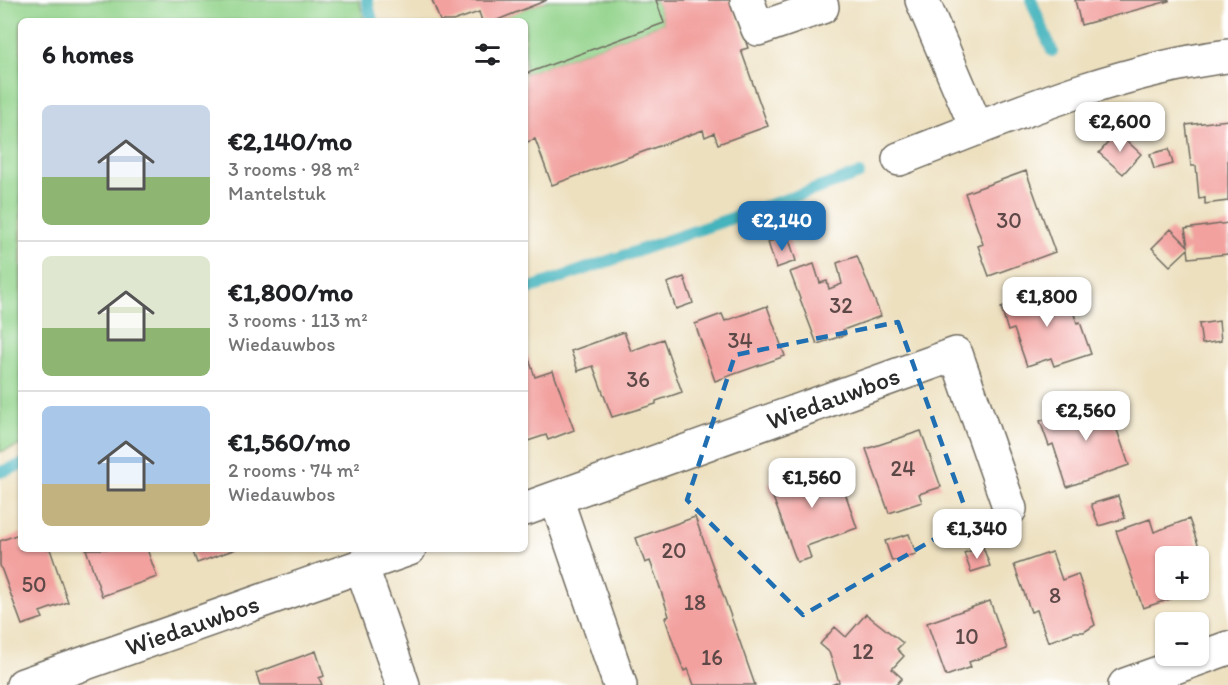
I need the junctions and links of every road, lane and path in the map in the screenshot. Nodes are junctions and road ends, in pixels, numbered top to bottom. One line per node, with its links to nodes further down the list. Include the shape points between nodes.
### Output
1 (747, 0): 2 (street, via 758,29 822,7)
2 (819, 0)
3 (922, 0): 5 (street)
4 (1228, 56): 5 (street, via 1187,61 1120,78)
5 (977, 129): 6 (street)
6 (899, 159)
7 (556, 498): 8 (street, Wiedauwbos); 9 (street, Wiedauwbos, via 956,354); 15 (street)
8 (528, 508)
9 (1010, 509)
10 (400, 552): 11 (street, Wiedauwbos)
11 (362, 565): 13 (street, Wiedauwbos); 14 (street)
12 (1228, 648): 16 (street)
13 (23, 685)
14 (403, 685)
15 (620, 685)
16 (1125, 685)

